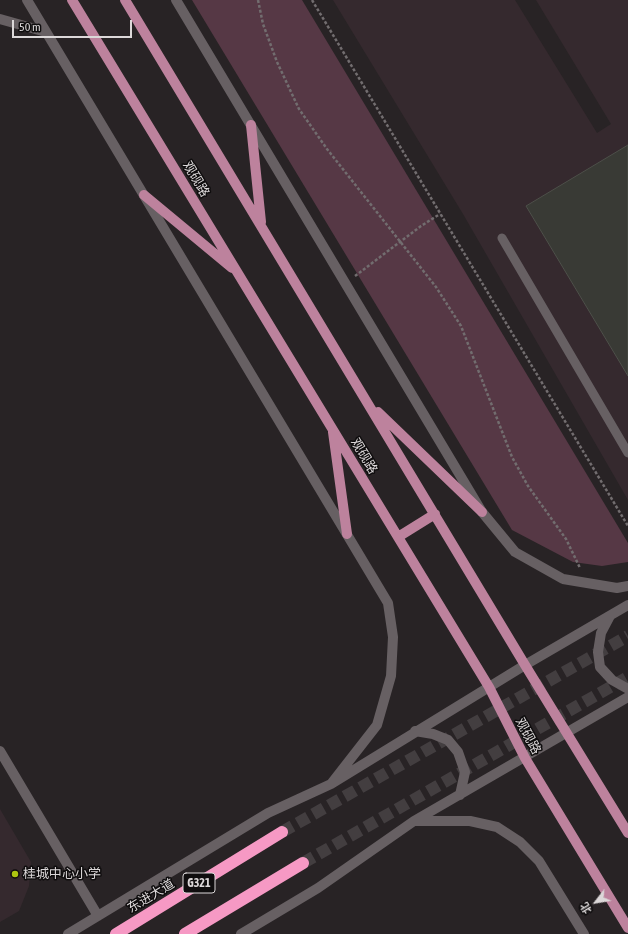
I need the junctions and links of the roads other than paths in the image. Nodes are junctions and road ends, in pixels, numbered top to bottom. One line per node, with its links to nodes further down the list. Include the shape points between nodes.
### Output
1 (27, 0): 6 (street)
2 (72, 0): 11 (main road, 观砚路)
3 (125, 0): 9 (main road)
4 (176, 0): 7 (street)
5 (0, 19): 6 (street)
6 (46, 32): 8 (street)
7 (251, 125): 9 (main road); 15 (street)
8 (144, 195): 11 (main road); 17 (street)
9 (262, 226): 12 (main road)
10 (502, 238): 14 (lane)
11 (238, 274): 13 (main road, 观砚路)
12 (367, 402): 15 (main road); 16 (main road)
13 (332, 428): 17 (main road); 18 (main road, 观砚路)
14 (628, 453)
15 (482, 512): 19 (street, via 515,552 563,579 617,588)
16 (435, 514): 18 (main road); 22 (main road)
17 (347, 534): 30 (street, via 388,603 393,645 390,676 377,725)
18 (398, 537): 23 (main road, 观砚路)
19 (628, 586)
20 (628, 605): 21 (street)
21 (610, 616): 22 (street); 24 (street, via 601,633 598,652 600,667 612,680)
22 (525, 665): 23 (street); 27 (main road)
23 (489, 687): 26 (street); 29 (main road, 观砚路)
24 (628, 689)
25 (628, 697): 27 (street)
26 (415, 732): 30 (street); 31 (street, via 433,734 448,740 458,752 465,772)
27 (567, 733): 29 (street); 34 (main road)
28 (0, 751): 36 (street)
29 (524, 758): 31 (street); 37 (main road, 观砚路)
30 (330, 784): 36 (street, via 268,813)
31 (460, 795): 32 (street)
32 (414, 822): 41 (street, via 318,888); 42 (street, via 470,821 497,826 520,842 539,860)
33 (282, 832): 39 (highway, 东进大道 / G321)
34 (628, 833)
35 (303, 863): 40 (highway, G321)
36 (98, 916): 38 (street)
37 (628, 928)
38 (68, 934)
39 (116, 934)
40 (185, 934)
41 (241, 934)
42 (584, 934)

